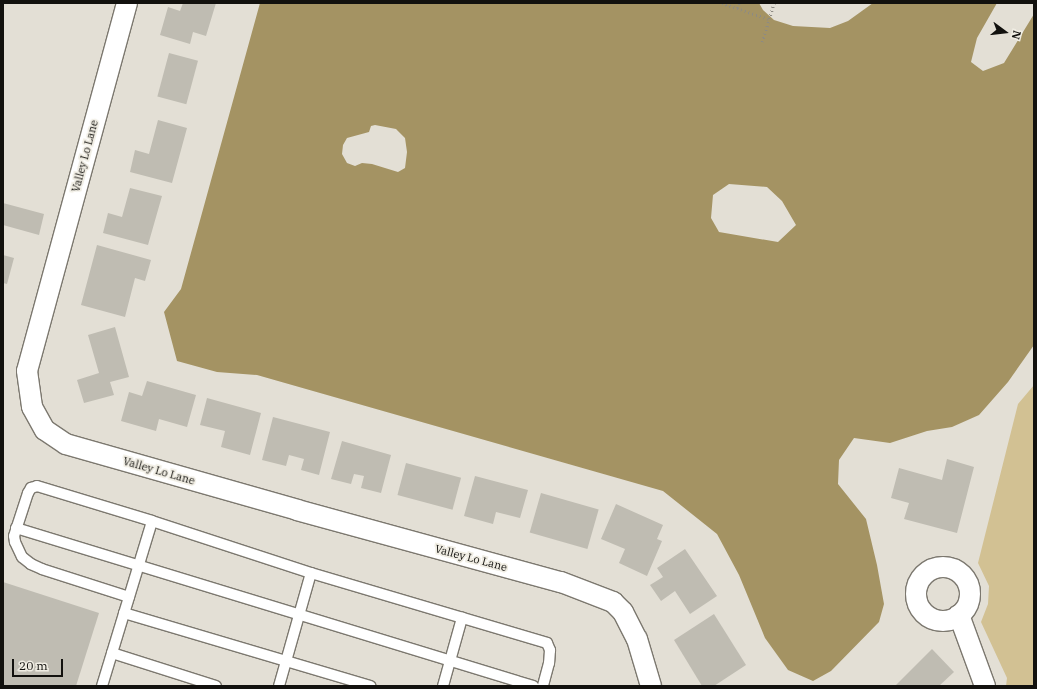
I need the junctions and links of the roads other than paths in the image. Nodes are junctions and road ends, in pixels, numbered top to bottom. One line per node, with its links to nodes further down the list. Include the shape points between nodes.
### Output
1 (127, 3): 21 (street, Valley Lo Lane, via 27,371 32,407 45,430 66,444 561,582 613,602 623,612 637,639)
2 (152, 521): 3 (lane, via 37,486 31,488 28,493); 4 (lane); 5 (lane)
3 (16, 528): 4 (lane); 6 (lane, via 15,542 22,557 31,564)
4 (138, 566): 6 (lane); 9 (lane)
5 (311, 573): 9 (lane); 10 (lane)
6 (129, 597): 7 (lane)
7 (124, 614): 11 (lane); 12 (lane)
8 (959, 615): 22 (street)
9 (299, 616): 12 (lane); 13 (lane)
10 (462, 618): 13 (lane); 20 (lane, via 547,643 550,650 549,663)
11 (112, 653): 14 (lane); 15 (lane)
12 (286, 661): 16 (lane); 17 (lane)
13 (450, 661): 18 (lane); 19 (lane)
14 (102, 686)
15 (216, 686)
16 (279, 686)
17 (370, 686)
18 (443, 686)
19 (533, 686)
20 (543, 686)
21 (651, 686)
22 (985, 686)

